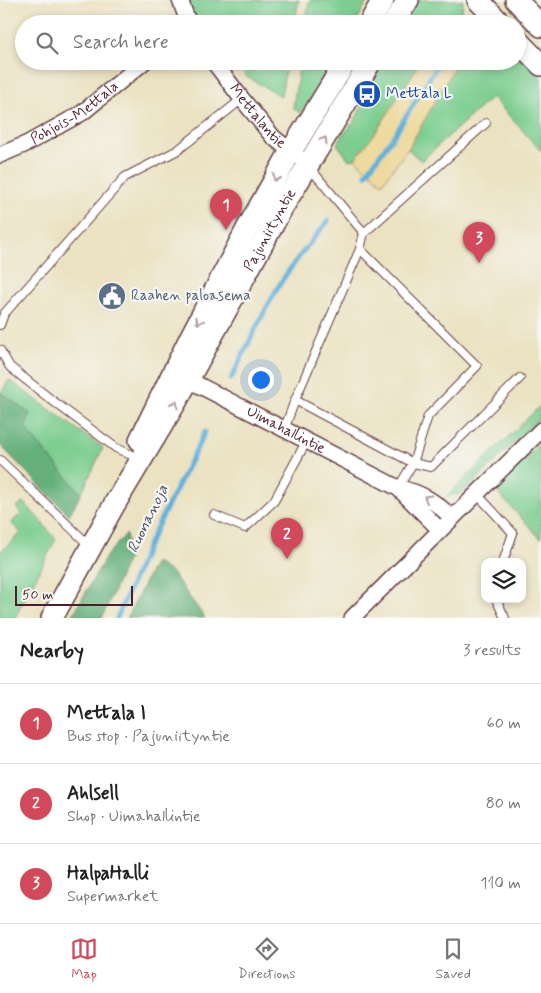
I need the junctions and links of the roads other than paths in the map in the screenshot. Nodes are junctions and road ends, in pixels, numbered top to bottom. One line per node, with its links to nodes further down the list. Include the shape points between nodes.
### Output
1 (180, 0): 6 (street)
2 (383, 0): 7 (street)
3 (408, 0): 8 (street)
4 (478, 0): 9 (street)
5 (516, 0): 10 (street)
6 (186, 15)
7 (374, 15)
8 (399, 15)
9 (492, 15)
10 (541, 26)
11 (526, 49): 12 (street)
12 (541, 65)
13 (134, 70): 20 (street, Pohjois-Mettala, via 82,113)
14 (220, 70): 17 (street, Mettalantie)
15 (341, 70): 19 (street, Pajuniityntie)
16 (366, 70): 21 (street, Pajuniityntie, one-way to 16)
17 (242, 99): 19 (street, Mettalantie); 24 (lane, via 178,150 125,177 4,314)
18 (486, 123): 22 (lane)
19 (291, 152): 21 (street, Mettalantie); 26 (street, Pajuniityntie, one-way to 26, via 248,227)
20 (0, 155)
21 (308, 166): 22 (lane); 26 (street, Pajuniityntie)
22 (364, 233): 23 (lane)
23 (360, 249): 28 (lane); 34 (lane, via 477,366 428,416)
24 (0, 325)
25 (0, 350): 32 (lane, via 16,372 116,448)
26 (181, 376): 29 (street, Uimahallintie); 32 (street, Pajuniityntie, via 143,433)
27 (520, 378): 34 (lane, via 431,467)
28 (295, 400): 29 (lane); 34 (lane)
29 (284, 430): 31 (street, Uimahallintie)
30 (541, 430): 36 (street)
31 (306, 442): 35 (street, Uimahallintie); 37 (lane, via 274,501 245,528)
32 (137, 458): 40 (street, Pajuniityntie)
33 (0, 460): 40 (lane)
34 (413, 463): 35 (lane)
35 (398, 488): 38 (street, Uimahallintie, one-way to 35, via 422,494); 39 (street, Uimahallintie)
36 (477, 494): 38 (street); 41 (lane, via 513,533)
37 (214, 514)
38 (452, 518): 39 (street)
39 (440, 530): 44 (street)
40 (92, 547): 43 (street, Pajuniityntie)
41 (504, 558)
42 (498, 603): 45 (lane)
43 (52, 618)
44 (352, 618)
45 (505, 618)

